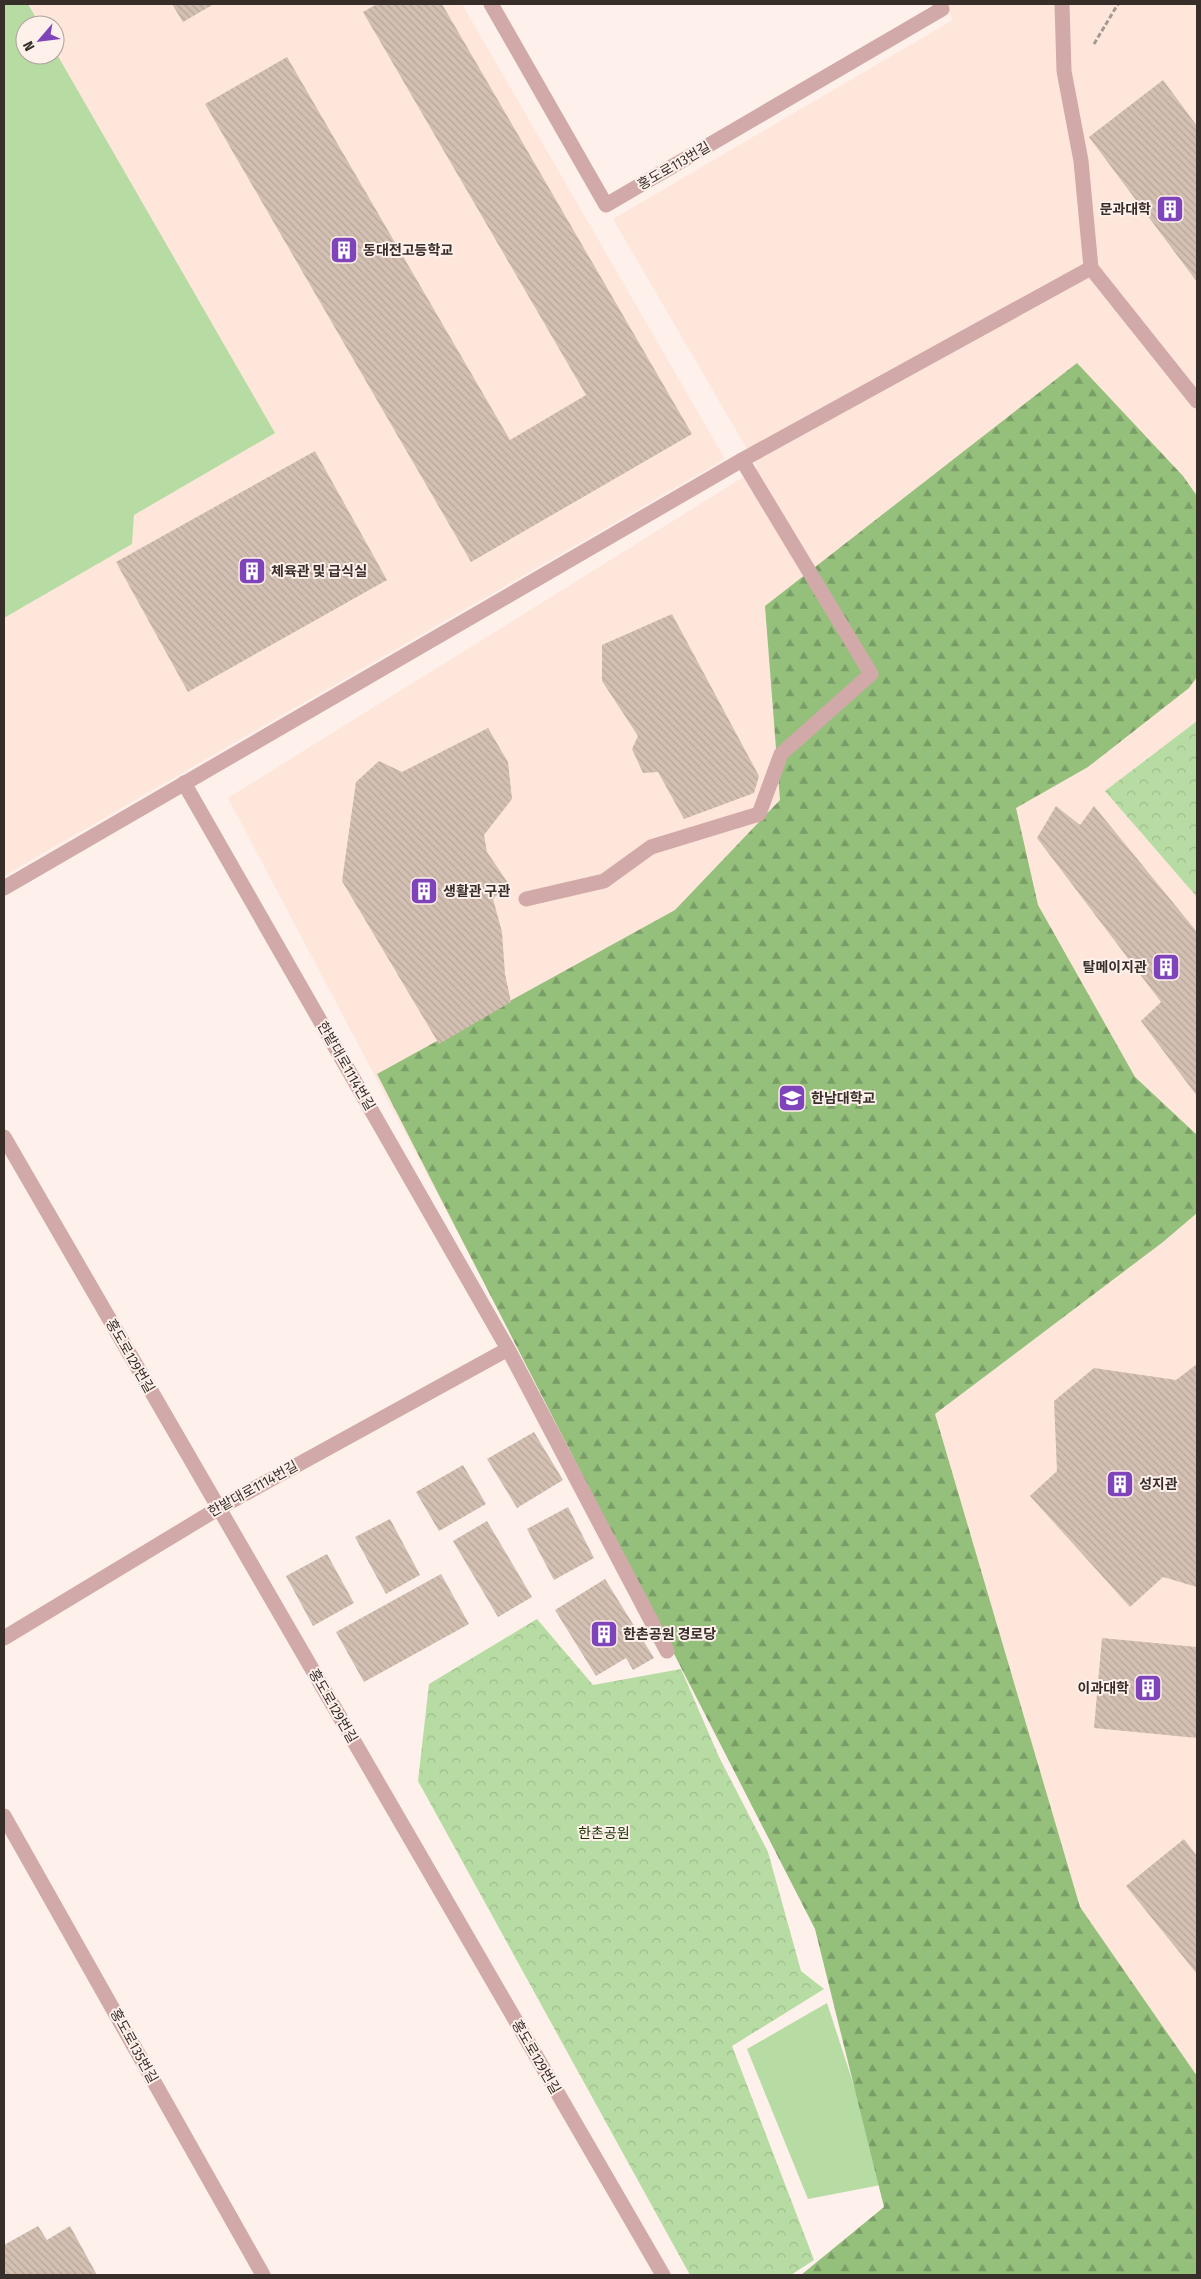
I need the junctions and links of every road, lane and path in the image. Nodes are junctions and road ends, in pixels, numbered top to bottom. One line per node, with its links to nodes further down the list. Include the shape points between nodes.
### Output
1 (491, 4): 3 (street, 홍도로113번길, via 606,205)
2 (1062, 4): 4 (street, via 1064,71 1081,161)
3 (941, 6)
4 (1091, 268): 5 (street); 6 (street)
5 (1197, 401)
6 (742, 460): 7 (street); 9 (street, via 871,674 781,754 759,814 651,847 604,881)
7 (184, 783): 8 (street); 11 (street, 한밭대로1114번길)
8 (4, 888)
9 (526, 899)
10 (4, 1137): 12 (street, 홍도로129번길)
11 (508, 1349): 12 (street, 한밭대로1114번길); 14 (street, 한밭대로1114번길)
12 (218, 1508): 13 (street, 한밭대로1114번길); 17 (street, 홍도로129번길)
13 (4, 1638)
14 (667, 1651)
15 (4, 1816): 16 (street, 홍도로135번길)
16 (263, 2275)
17 (663, 2275)

